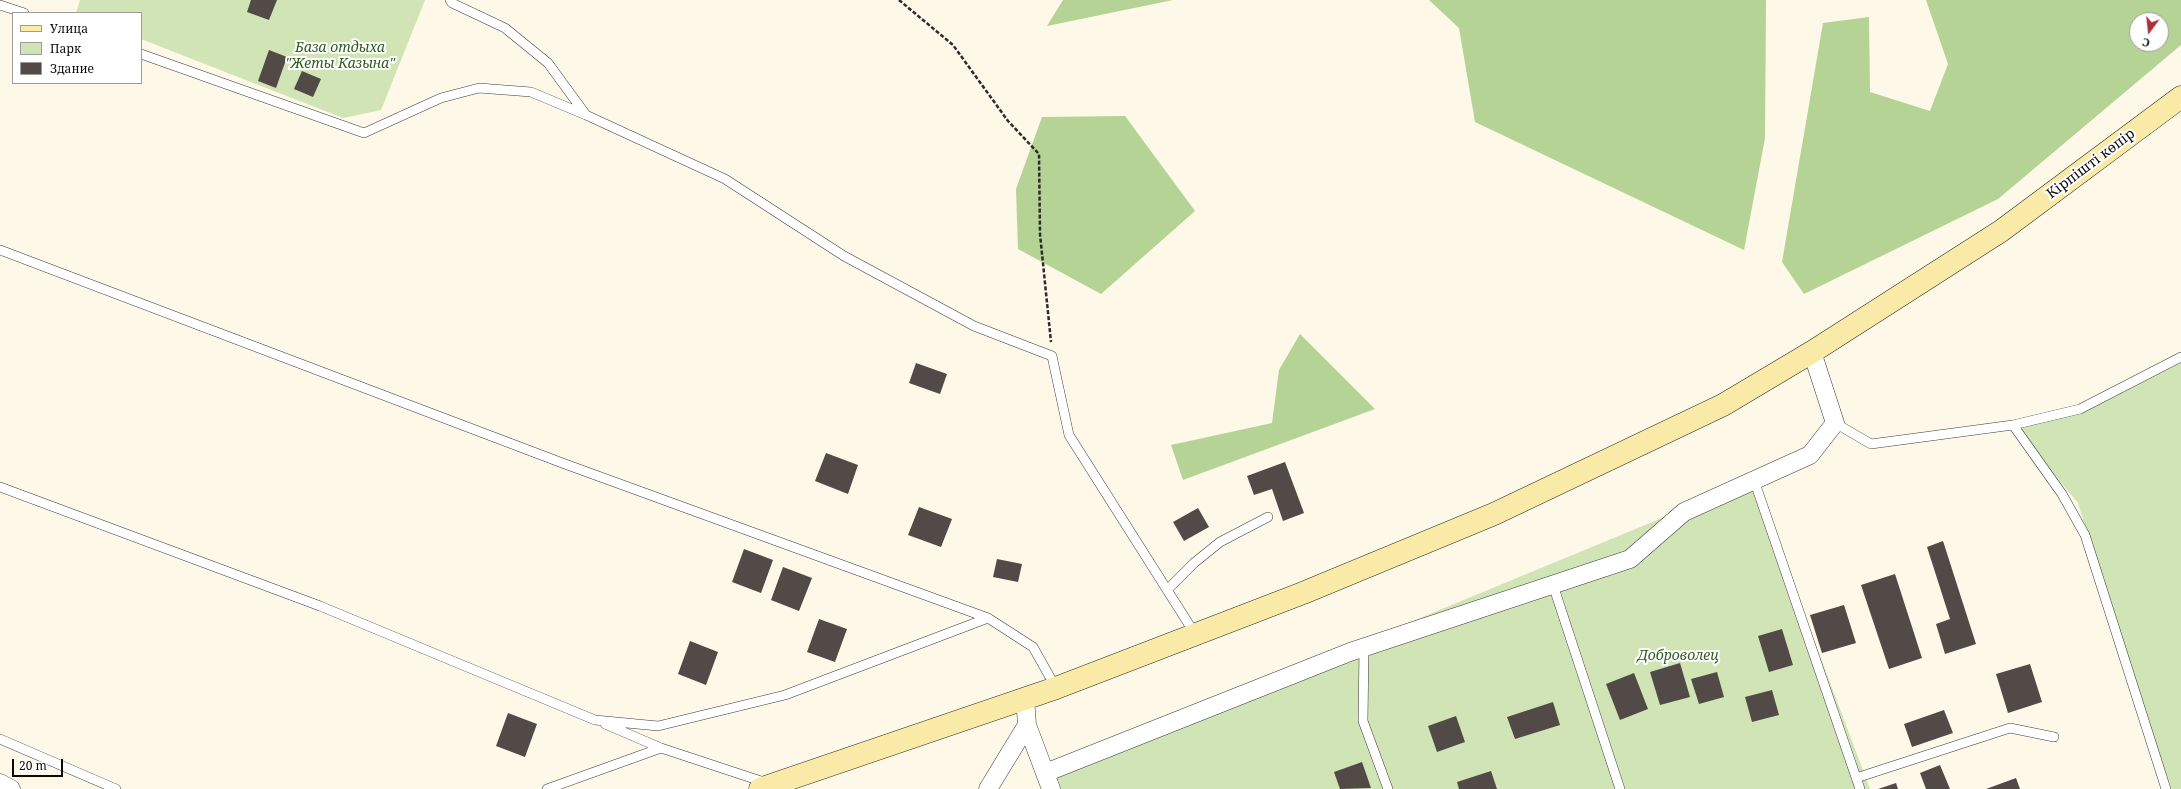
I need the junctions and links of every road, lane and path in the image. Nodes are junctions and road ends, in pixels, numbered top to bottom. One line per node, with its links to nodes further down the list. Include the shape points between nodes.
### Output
1 (450, 0): 7 (lane, via 505,28 548,63)
2 (899, 0): 10 (path, via 953,45 1008,121 1039,154 1040,234)
3 (0, 5): 4 (lane)
4 (21, 12)
5 (142, 54): 7 (lane, via 364,133 441,98 479,88 531,92)
6 (2181, 97): 9 (main road, Кірпішті көпір, via 2001,231)
7 (586, 115): 10 (lane, via 725,179 844,256 974,326)
8 (0, 250): 19 (lane, via 564,464)
9 (1812, 352): 12 (street); 20 (main road, Кірпішті көпір, via 1723,405 1494,514)
10 (1052, 356): 18 (lane, via 1069,435)
11 (2181, 357): 13 (lane, via 2080,409)
12 (1835, 423): 13 (lane, via 1871,444); 14 (street, via 1810,455)
13 (2013, 425): 40 (lane, via 2062,494 2085,535)
14 (1754, 480): 17 (street, via 1684,512 1630,559); 29 (lane)
15 (0, 487): 24 (lane, via 320,606)
16 (1268, 517): 18 (lane, via 1220,542)
17 (1552, 585): 21 (street); 38 (lane)
18 (1167, 590): 20 (lane)
19 (988, 618): 22 (lane, via 1033,648); 24 (lane, via 785,695 658,726)
20 (1196, 634): 22 (main road, Кірпішті көпір)
21 (1364, 647): 30 (street); 37 (lane, via 1363,720)
22 (1056, 688): 23 (main road, Кірпішті көпір)
23 (1025, 698): 25 (street); 32 (main road, Кірпішті көпір)
24 (595, 720): 28 (lane)
25 (1027, 725): 30 (street); 36 (street)
26 (2054, 737): 29 (lane, via 2010,728)
27 (0, 739): 34 (lane)
28 (661, 748): 32 (lane); 35 (lane)
29 (1856, 778): 39 (lane)
30 (1048, 781)
31 (0, 784): 33 (street)
32 (766, 787)
33 (12, 789)
34 (116, 789)
35 (547, 789)
36 (988, 789)
37 (1388, 789)
38 (1620, 789)
39 (1860, 789)
40 (2166, 789)

